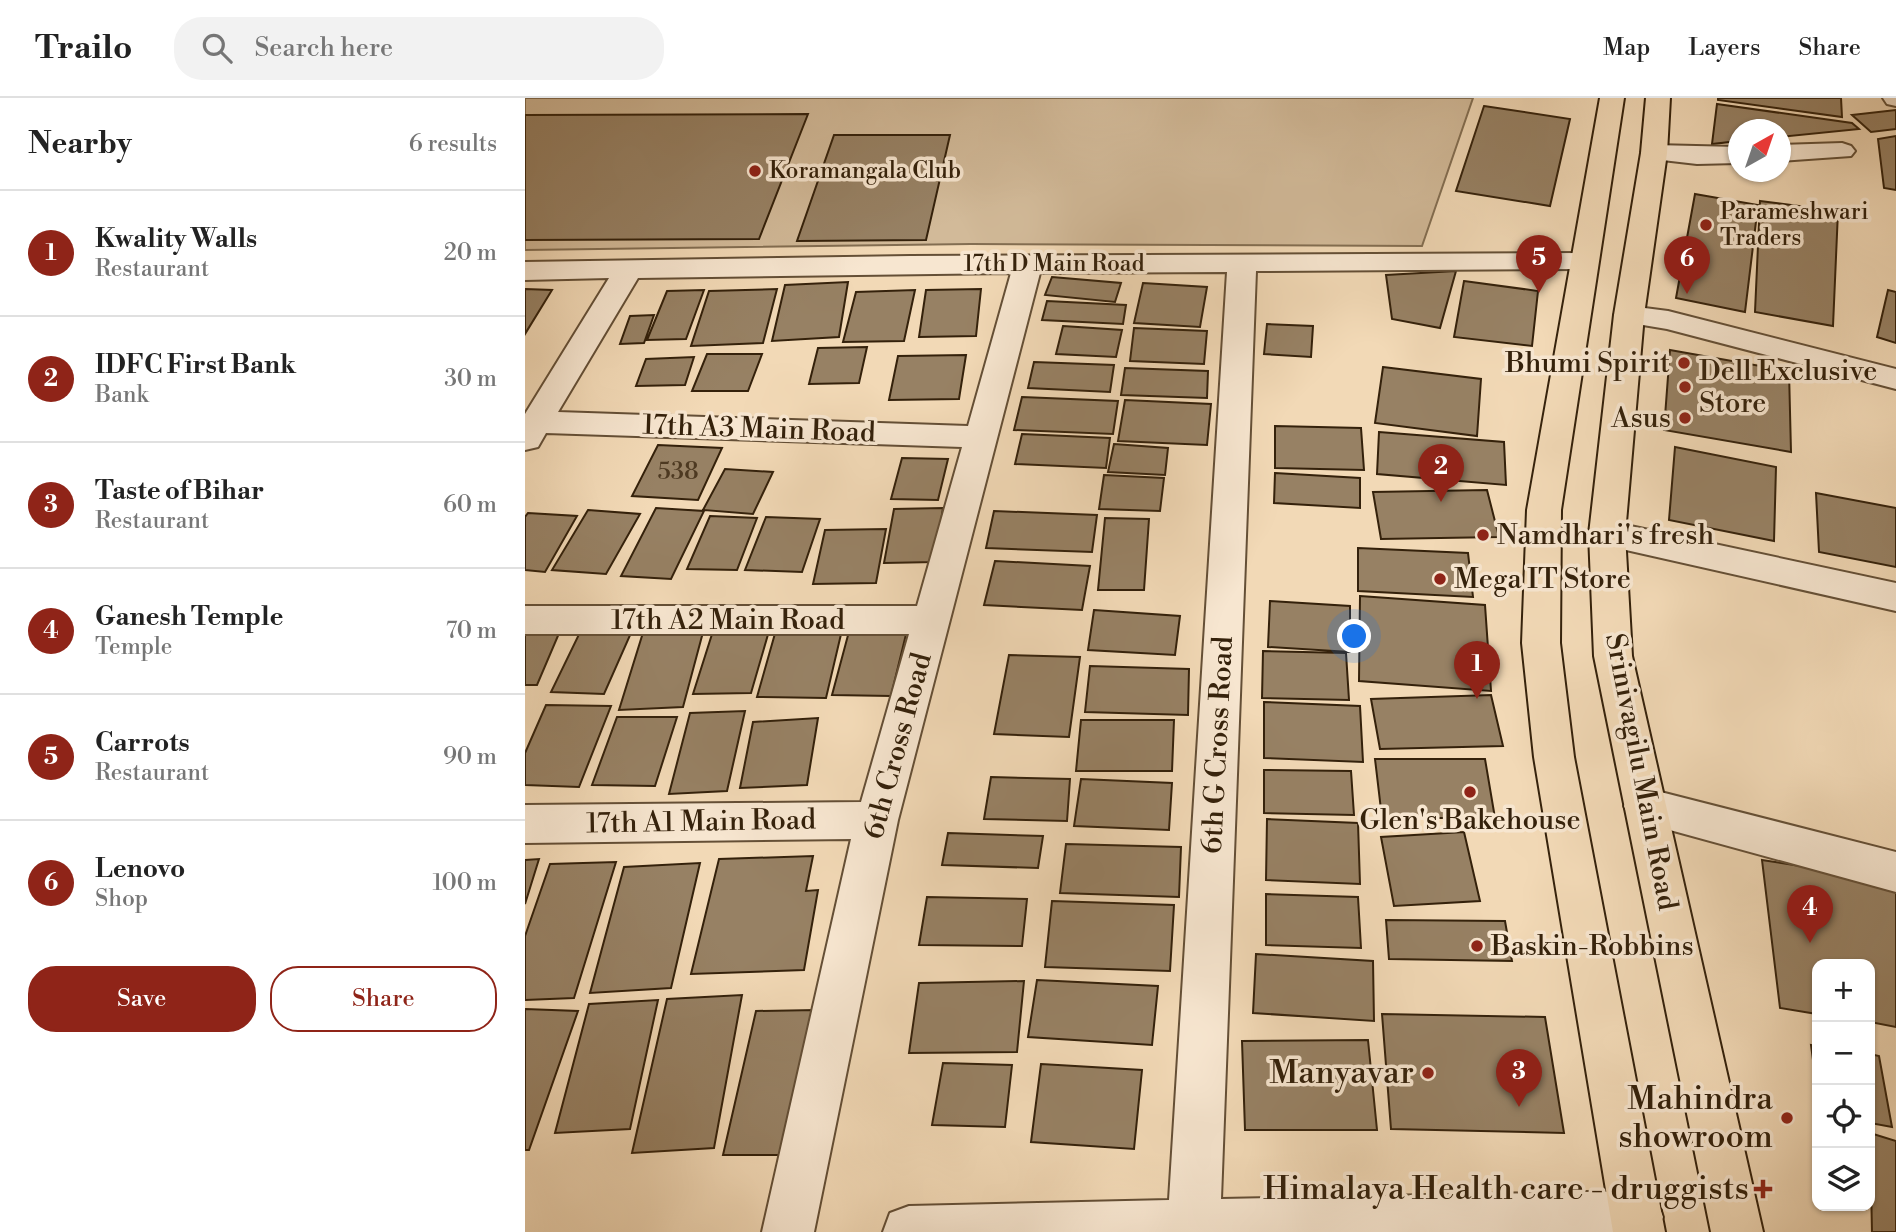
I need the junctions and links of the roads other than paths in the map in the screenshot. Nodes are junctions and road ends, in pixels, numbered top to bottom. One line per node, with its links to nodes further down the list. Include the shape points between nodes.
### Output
1 (1612, 98): 7 (main road)
2 (1658, 98): 4 (main road, Srinivagilu Main Road)
3 (1842, 151): 5 (street)
4 (1654, 153): 6 (street); 12 (main road, Srinivagilu Main Road)
5 (1791, 153)
6 (1728, 155)
7 (1583, 261): 8 (street, 17th D Main Road); 24 (main road, via 1544,510 1541,643 1554,757)
8 (1242, 263): 9 (street, 17th D Main Road); 25 (street, 6th G Cross Road)
9 (1028, 264): 10 (street, 17th D Main Road); 15 (street, 6th Cross Road)
10 (628, 270): 11 (street, 17th D Main Road); 14 (street)
11 (525, 271)
12 (1629, 315): 13 (street, via 1668,320); 16 (main road, Srinivagilu Main Road)
13 (1896, 379)
14 (531, 431): 15 (street, 17th A3 Main Road)
15 (981, 438): 19 (street, 6th Cross Road)
16 (1607, 534): 17 (street); 20 (main road, Srinivagilu Main Road, via 1613,656)
17 (1896, 597)
18 (525, 620): 19 (street, 17th A2 Main Road)
19 (931, 620): 21 (street, 6th Cross Road)
20 (1646, 806): 23 (street); 28 (main road, Srinivagilu Main Road)
21 (877, 820): 22 (street, 17th A1 Main Road); 26 (street, 6th Cross Road)
22 (525, 824)
23 (1896, 872)
24 (1638, 1224): 25 (street)
25 (1194, 1227): 27 (street)
26 (788, 1232)
27 (909, 1232)
28 (1737, 1232)

